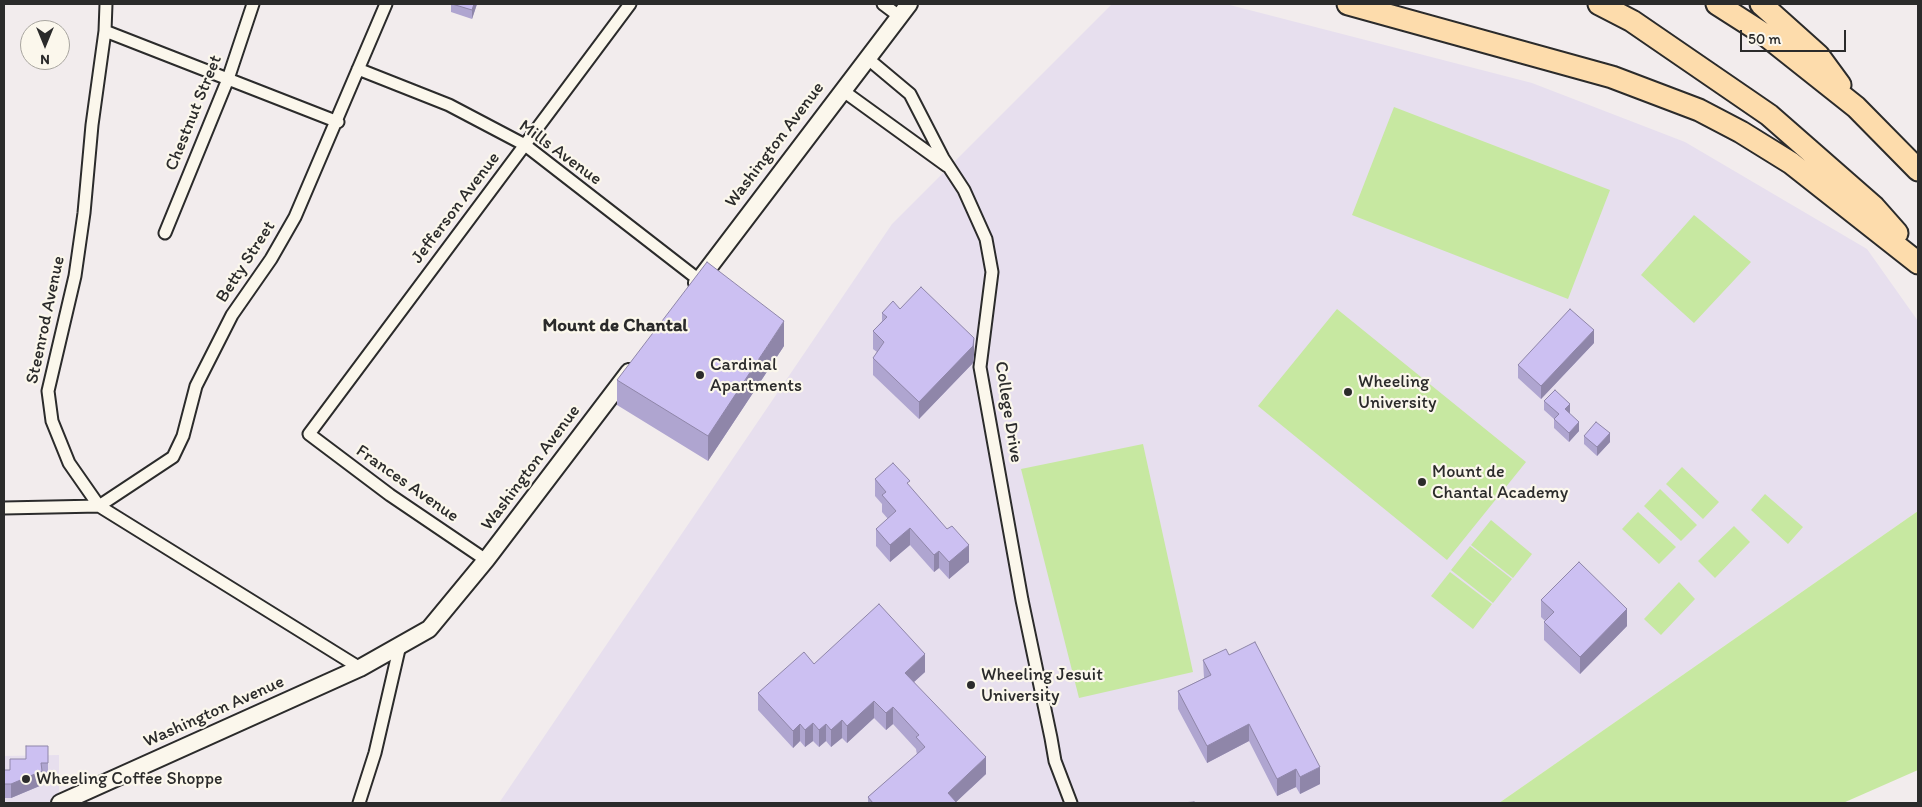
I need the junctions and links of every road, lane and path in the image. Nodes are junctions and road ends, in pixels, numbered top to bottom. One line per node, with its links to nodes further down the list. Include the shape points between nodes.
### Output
1 (106, 4): 11 (street, Steenrod Avenue)
2 (253, 4): 14 (street, Chestnut Street)
3 (386, 4): 13 (street, Betty Street)
4 (630, 4): 18 (street, Jefferson Avenue)
5 (883, 4): 10 (street)
6 (1348, 4): 23 (highway, via 1612,78 1699,110 1791,163)
7 (1599, 4): 22 (highway, via 1632,21 1769,116 1874,207)
8 (1717, 4): 16 (highway, via 1764,34)
9 (1762, 4): 16 (highway, via 1818,55)
10 (904, 10): 12 (street, Washington Avenue)
11 (105, 31): 14 (street); 28 (street, Steenrod Avenue, via 75,276 48,392 52,421 69,463)
12 (867, 58): 15 (street, Washington Avenue); 19 (street, College Drive, via 910,94 943,158)
13 (358, 69): 17 (street, Betty Street); 18 (street, Mills Avenue, via 449,104)
14 (228, 79): 17 (street); 21 (street, Chestnut Street)
15 (842, 90): 19 (street); 24 (street, Washington Avenue)
16 (1856, 107): 20 (highway)
17 (337, 122): 28 (street, Betty Street, via 295,217 271,259 232,315 196,386 174,457)
18 (525, 145): 24 (street, Mills Avenue); 27 (street, Jefferson Avenue)
19 (953, 170): 35 (street, College Drive, via 986,239 991,264 980,367 1054,754)
20 (1918, 170)
21 (164, 233)
22 (1918, 257)
23 (1918, 262)
24 (699, 280): 25 (street, Washington Avenue)
25 (687, 296)
26 (640, 358): 30 (street, Washington Avenue)
27 (309, 434): 30 (street, Frances Avenue, via 390,495)
28 (99, 506): 29 (street); 32 (street, Steenrod Avenue)
29 (4, 508)
30 (486, 560): 31 (street, Washington Avenue, via 429,629)
31 (400, 645): 32 (street, Washington Avenue); 34 (street, via 375,753)
32 (360, 668): 33 (street, Washington Avenue)
33 (60, 803)
34 (359, 803)
35 (1071, 803)

